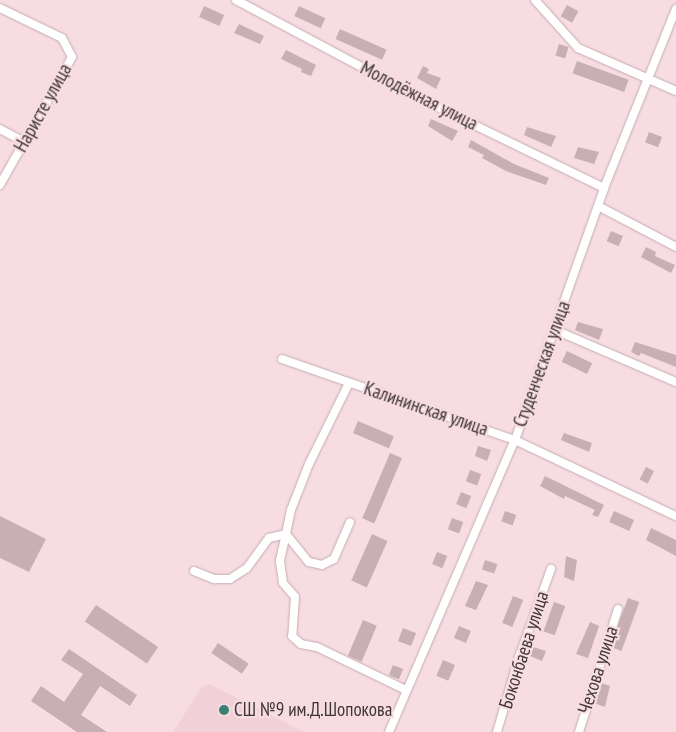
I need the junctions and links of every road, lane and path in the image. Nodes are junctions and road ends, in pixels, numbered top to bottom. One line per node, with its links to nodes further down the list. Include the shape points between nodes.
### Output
1 (236, 0): 10 (street, Молодёжная улица, via 415,95)
2 (535, 0): 5 (street, via 578,48)
3 (0, 8): 8 (street, Наристе улица, via 62,38 72,57)
4 (676, 8): 5 (street, Студенческая улица)
5 (648, 77): 6 (street); 10 (street, Студенческая улица)
6 (676, 91)
7 (0, 129): 8 (street)
8 (24, 142): 9 (street, Наристе улица)
9 (0, 185)
10 (604, 188): 11 (street, Студенческая улица)
11 (598, 206): 12 (street); 13 (street, Студенческая улица)
12 (676, 247)
13 (555, 330): 15 (street); 17 (street, Студенческая улица)
14 (282, 359): 16 (street, Калининская улица)
15 (676, 382)
16 (349, 383): 17 (street, Калининская улица); 20 (street, via 309,464 290,510)
17 (515, 440): 18 (street, Калининская улица); 24 (street, Студенческая улица)
18 (676, 516)
19 (350, 522): 20 (street, via 334,559 322,565 309,562)
20 (286, 534): 22 (street, via 269,538 247,568 230,579 214,579); 24 (street, via 280,561 283,583 295,597 292,636 302,644 317,647)
21 (551, 569): 26 (street, Боконбаева улица, via 519,657)
22 (194, 571)
23 (618, 609): 27 (street, Чехова улица)
24 (406, 690): 25 (street, Студенческая улица)
25 (390, 729)
26 (497, 732)
27 (579, 732)

